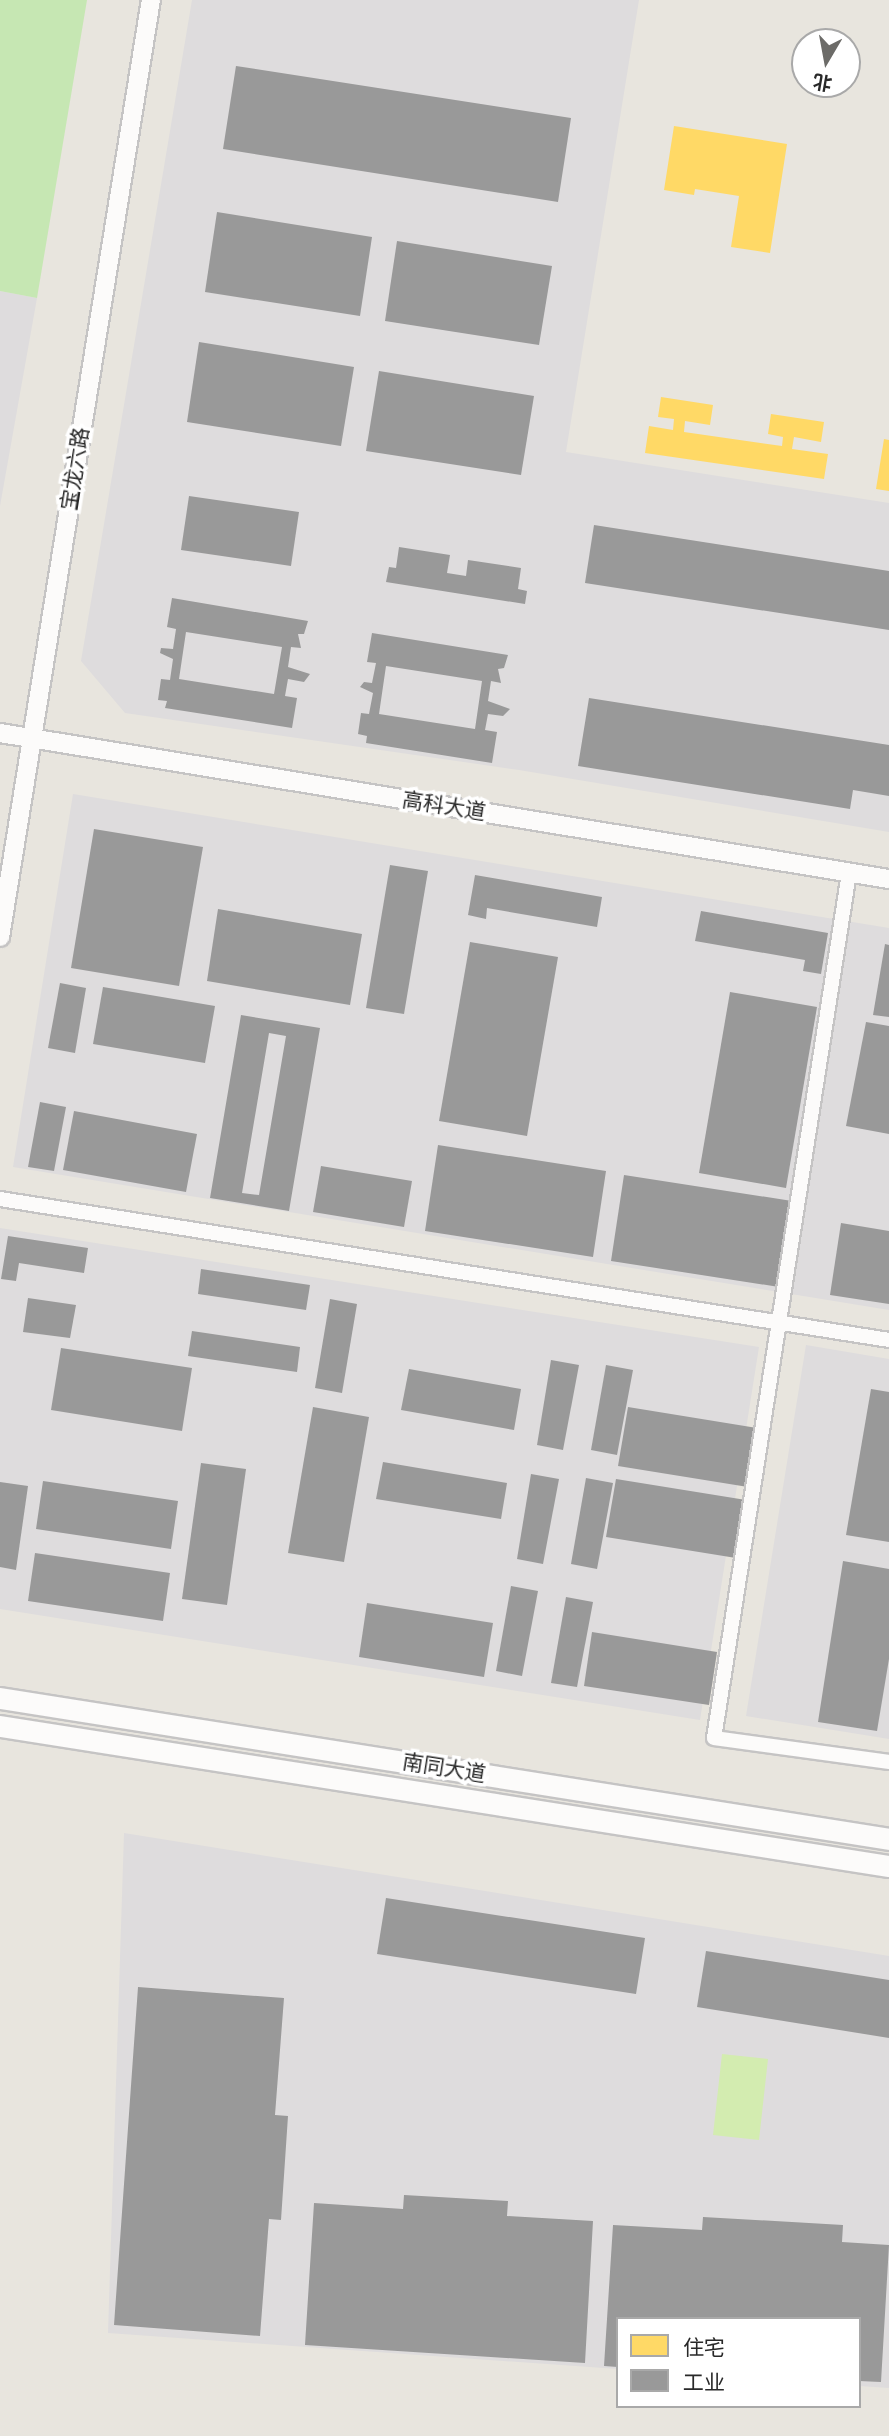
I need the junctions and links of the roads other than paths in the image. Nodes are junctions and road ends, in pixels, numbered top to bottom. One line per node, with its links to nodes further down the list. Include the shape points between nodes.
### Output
1 (151, 0): 3 (street, 宝龙六路)
2 (0, 733): 3 (street, 高科大道)
3 (32, 738): 4 (street, 高科大道); 6 (street, 宝龙六路)
4 (849, 873): 5 (street, 高科大道); 8 (street)
5 (889, 879)
6 (0, 937)
7 (0, 1199): 8 (street)
8 (781, 1322): 9 (street); 12 (street, via 714,1738)
9 (889, 1340)
10 (0, 1698): 13 (main road, 南同大道)
11 (0, 1726): 14 (main road, 南同大道)
12 (889, 1762)
13 (889, 1839)
14 (889, 1866)

